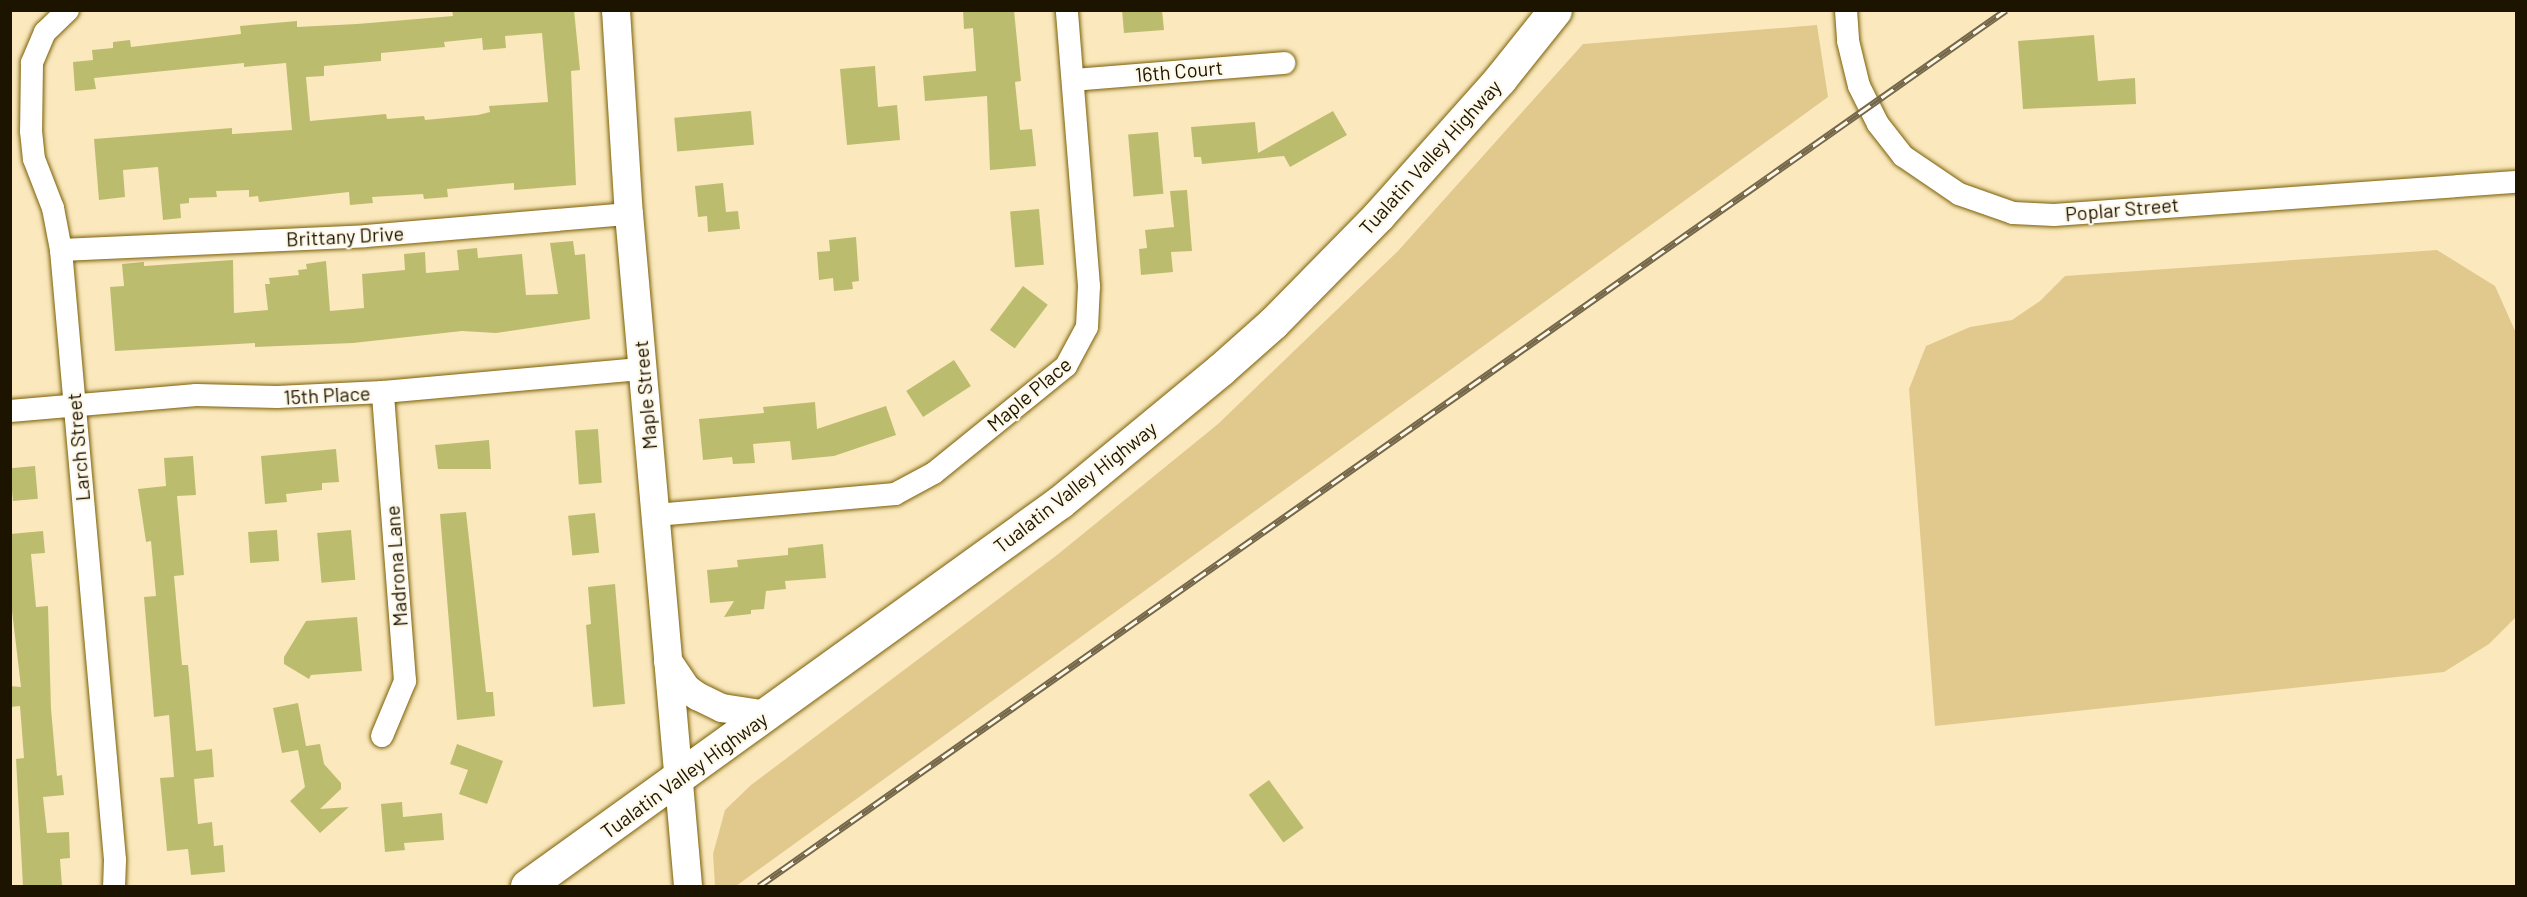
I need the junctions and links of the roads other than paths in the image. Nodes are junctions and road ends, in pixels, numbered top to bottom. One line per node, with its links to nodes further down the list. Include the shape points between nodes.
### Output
1 (616, 10): 9 (street, Maple Street)
2 (1067, 10): 7 (street, Maple Place)
3 (1555, 10): 17 (highway, Tualatin Valley Highway, via 1432,157 1273,323 1060,502)
4 (1845, 10): 8 (street, Poplar Street, via 1859,86 1878,124 1903,156 1959,194 2013,213 2054,215)
5 (63, 15): 10 (street, Larch Street, via 39,44 29,84 34,159 53,208)
6 (1284, 63): 7 (street, 16th Court)
7 (1073, 80): 15 (street, Maple Place, via 1089,308 1082,341 1066,366 934,473 895,494)
8 (2517, 182)
9 (629, 214): 10 (street, Brittany Drive, via 366,236); 11 (street, Maple Street)
10 (60, 250): 13 (street, Larch Street)
11 (643, 369): 12 (street, 15th Place); 15 (street, Maple Street)
12 (383, 392): 13 (street, 15th Place, via 277,397 196,395); 18 (street, Madrona Lane, via 405,681)
13 (74, 406): 14 (street, 15th Place); 20 (street, Larch Street, via 116,861)
14 (10, 411)
15 (656, 515): 16 (street, Maple Street)
16 (668, 661): 17 (street, via 686,688 697,696 722,708); 19 (street, Maple Street)
17 (766, 715): 19 (highway, Tualatin Valley Highway)
18 (382, 736)
19 (678, 780): 21 (highway, Tualatin Valley Highway); 22 (street, Maple Street)
20 (114, 886)
21 (527, 886)
22 (688, 886)

